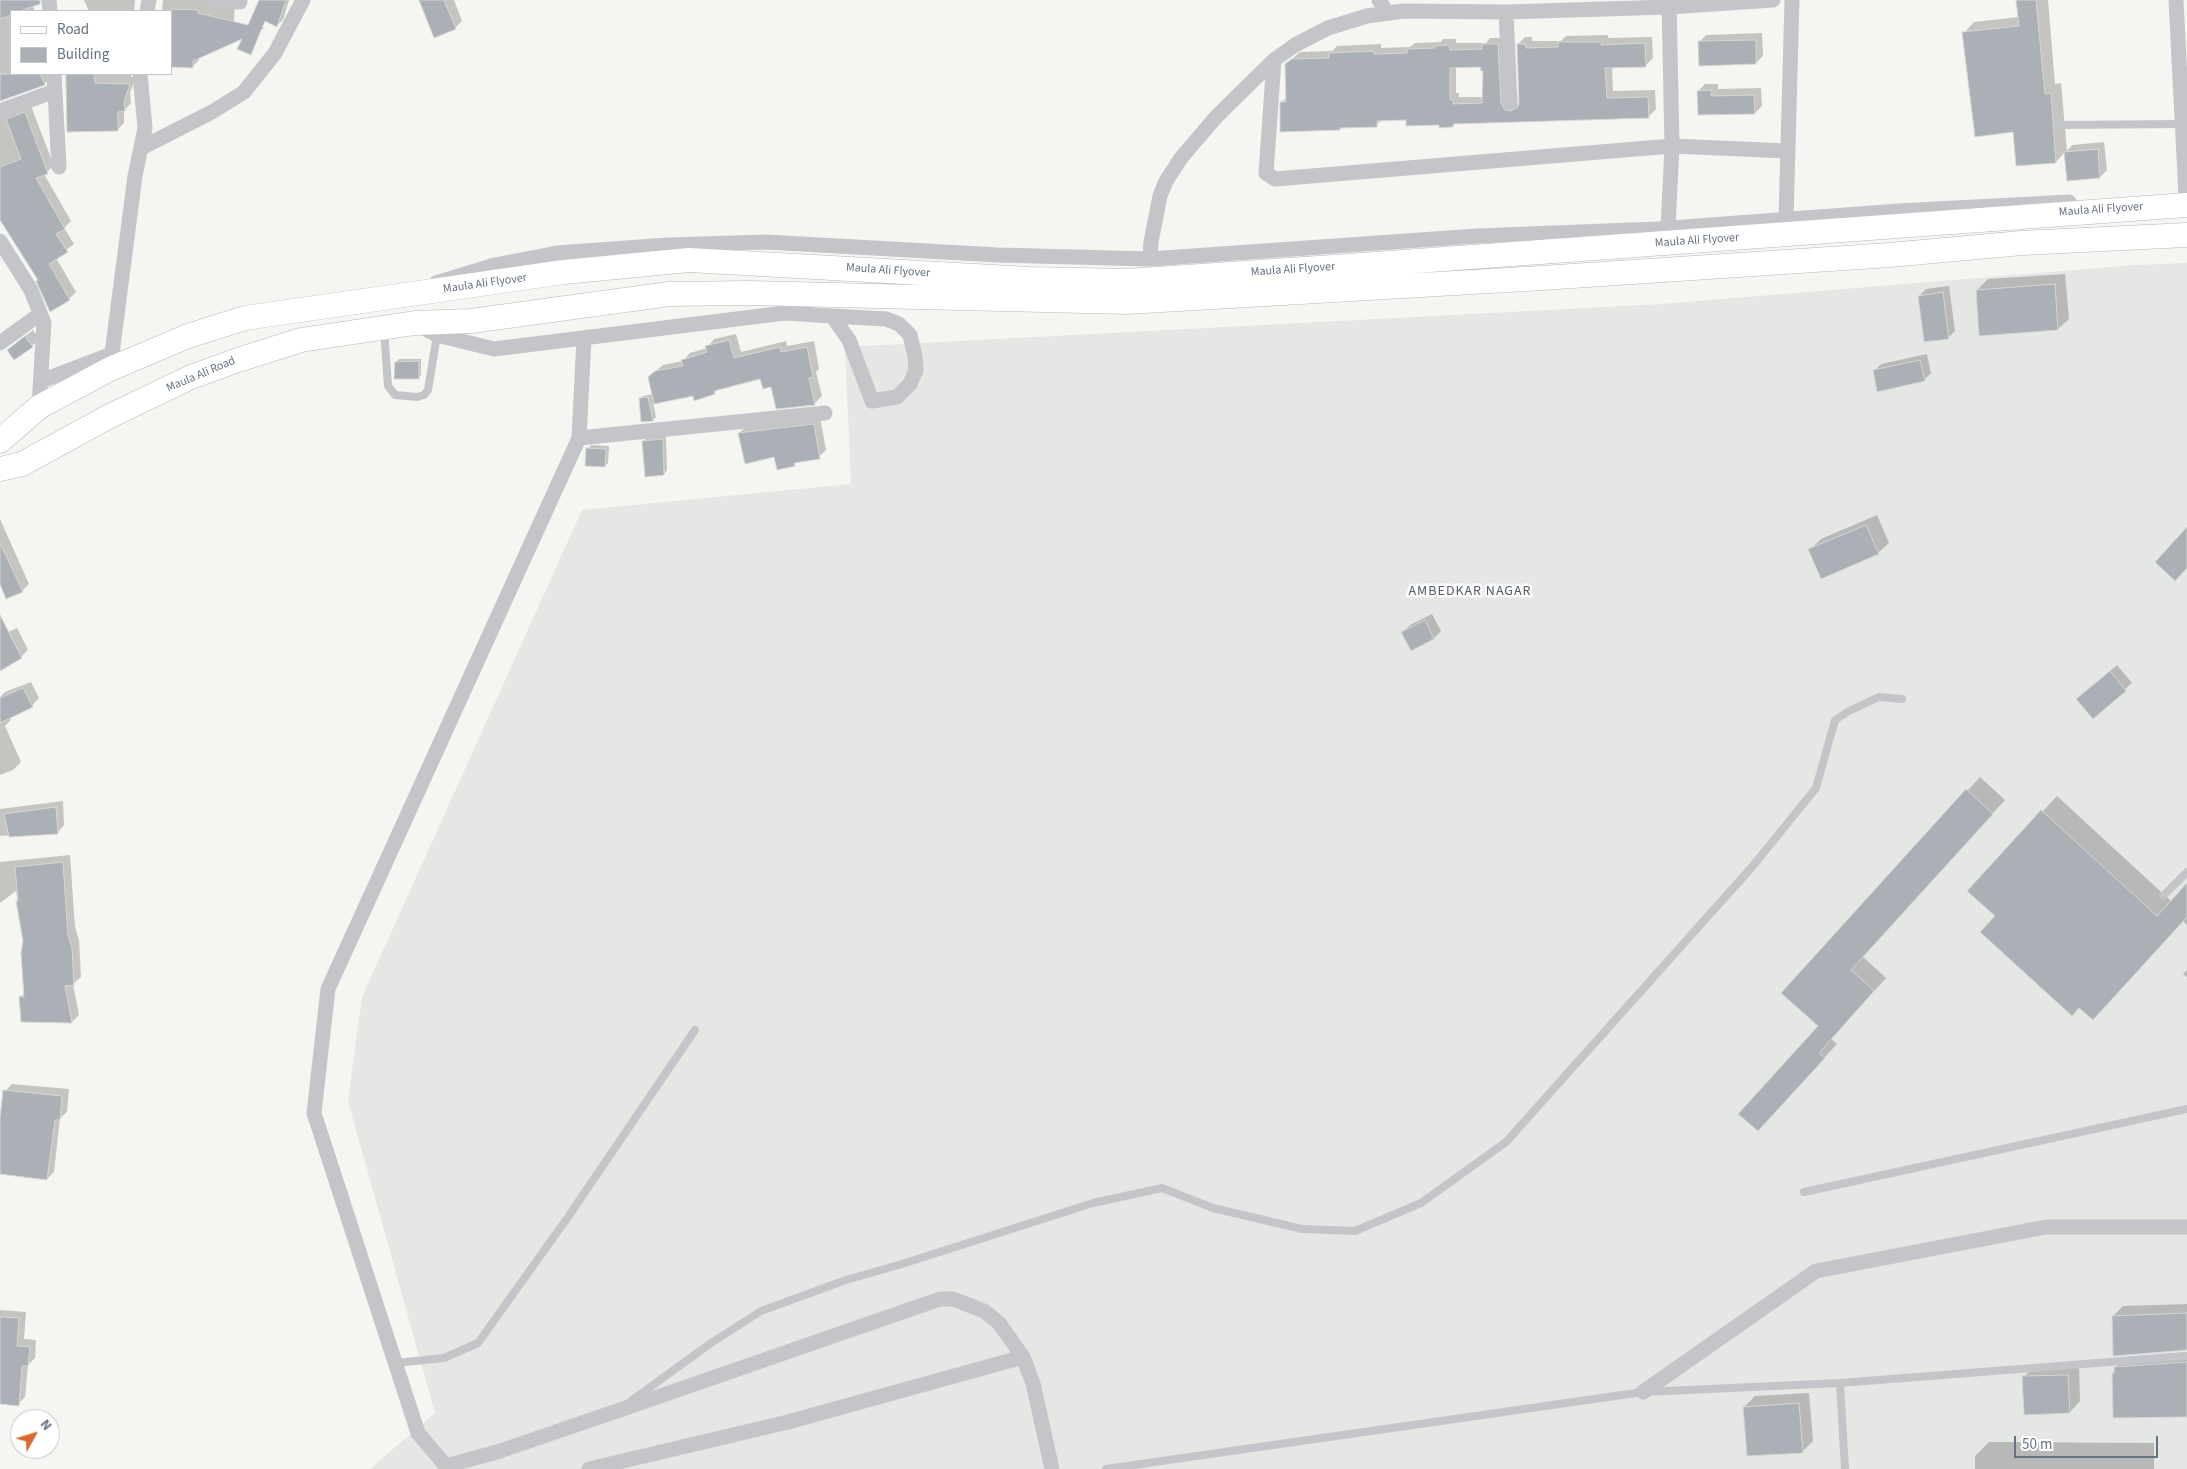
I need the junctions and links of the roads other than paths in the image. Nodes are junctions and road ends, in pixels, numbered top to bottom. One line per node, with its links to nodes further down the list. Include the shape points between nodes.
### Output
1 (212, 0): 7 (street)
2 (304, 0): 20 (street, via 276,53 244,92)
3 (1379, 0): 10 (street)
4 (1773, 0): 8 (street)
5 (1792, 0): 21 (street)
6 (2176, 0): 17 (street)
7 (240, 2)
8 (1669, 4): 9 (street); 19 (street)
9 (1506, 12): 10 (street); 15 (street)
10 (1387, 13): 11 (street, via 1328,28)
11 (1274, 60): 19 (street, via 1266,173 1275,179); 28 (street, via 1216,117 1166,181 1156,215)
12 (54, 75): 14 (street)
13 (140, 75): 20 (street, via 145,128)
14 (55, 91): 16 (street); 22 (street)
15 (1510, 102)
16 (0, 111)
17 (2182, 124): 18 (lane); 23 (street)
18 (2059, 125)
19 (1672, 146): 21 (street); 25 (street)
20 (141, 148): 41 (street)
21 (1787, 151): 24 (street)
22 (60, 167)
23 (2187, 199): 24 (street, via 1899,210); 30 (main road, Maula Ali Flyover, via 1387,264 1127,281 1028,279 689,260 564,272)
24 (1786, 219): 25 (street)
25 (1668, 228): 28 (street, via 1477,236)
26 (2187, 235): 34 (main road, Maula Ali Flyover, via 1127,302 669,294 471,321)
27 (0, 241): 29 (street)
28 (1150, 259): 30 (street, via 998,255 766,242 668,245 548,254 495,264)
29 (6, 260): 32 (street, via 31,290)
30 (399, 296): 31 (main road)
31 (340, 303): 36 (main road); 39 (main road, via 245,318)
32 (40, 314): 40 (street); 43 (street, via 44,323)
33 (832, 316): 33 (street, via 886,319 899,324 910,335 916,370 910,384 897,397 872,401 849,340); 38 (street, via 785,314)
34 (415, 323): 35 (main road, Maula Ali Road); 37 (street)
35 (384, 329): 36 (main road, Maula Ali Road); 37 (lane, via 388,386 394,395 416,397 428,390)
36 (346, 334): 42 (main road, Maula Ali Road, via 301,340)
37 (437, 335): 38 (street, via 494,349)
38 (584, 338): 46 (street)
39 (176, 341): 41 (main road); 42 (main road)
40 (0, 343)
41 (111, 361): 43 (street); 44 (main road)
42 (191, 377): 48 (main road, Maula Ali Road, via 22,464)
43 (41, 381): 44 (street)
44 (39, 407): 47 (main road)
45 (825, 413): 46 (street)
46 (579, 438): 58 (street, via 328,989 314,1112)
47 (0, 441)
48 (0, 469)
49 (1902, 699): 61 (lane, via 1879,697 1835,720 1816,788 1752,867 1506,1142 1421,1203 1355,1231 1294,1227 1213,1208 1162,1188 1093,1203 846,1280 761,1311 711,1343)
50 (2187, 872): 51 (lane)
51 (2164, 896)
52 (695, 1030): 58 (lane, via 478,1343 444,1358)
53 (2187, 1109): 54 (lane)
54 (1804, 1192)
55 (2187, 1227): 60 (street, via 2046,1227 1816,1271)
56 (1023, 1356): 61 (street, via 999,1323 984,1311 953,1299 940,1298); 63 (street, via 788,1422); 64 (street, via 1033,1383)
57 (2187, 1356): 59 (lane)
58 (395, 1363): 62 (street, via 418,1433)
59 (1840, 1383): 60 (lane); 66 (lane)
60 (1643, 1392): 65 (lane)
61 (617, 1412): 62 (street)
62 (447, 1468)
63 (589, 1469)
64 (1052, 1469)
65 (1106, 1469)
66 (1845, 1469)

